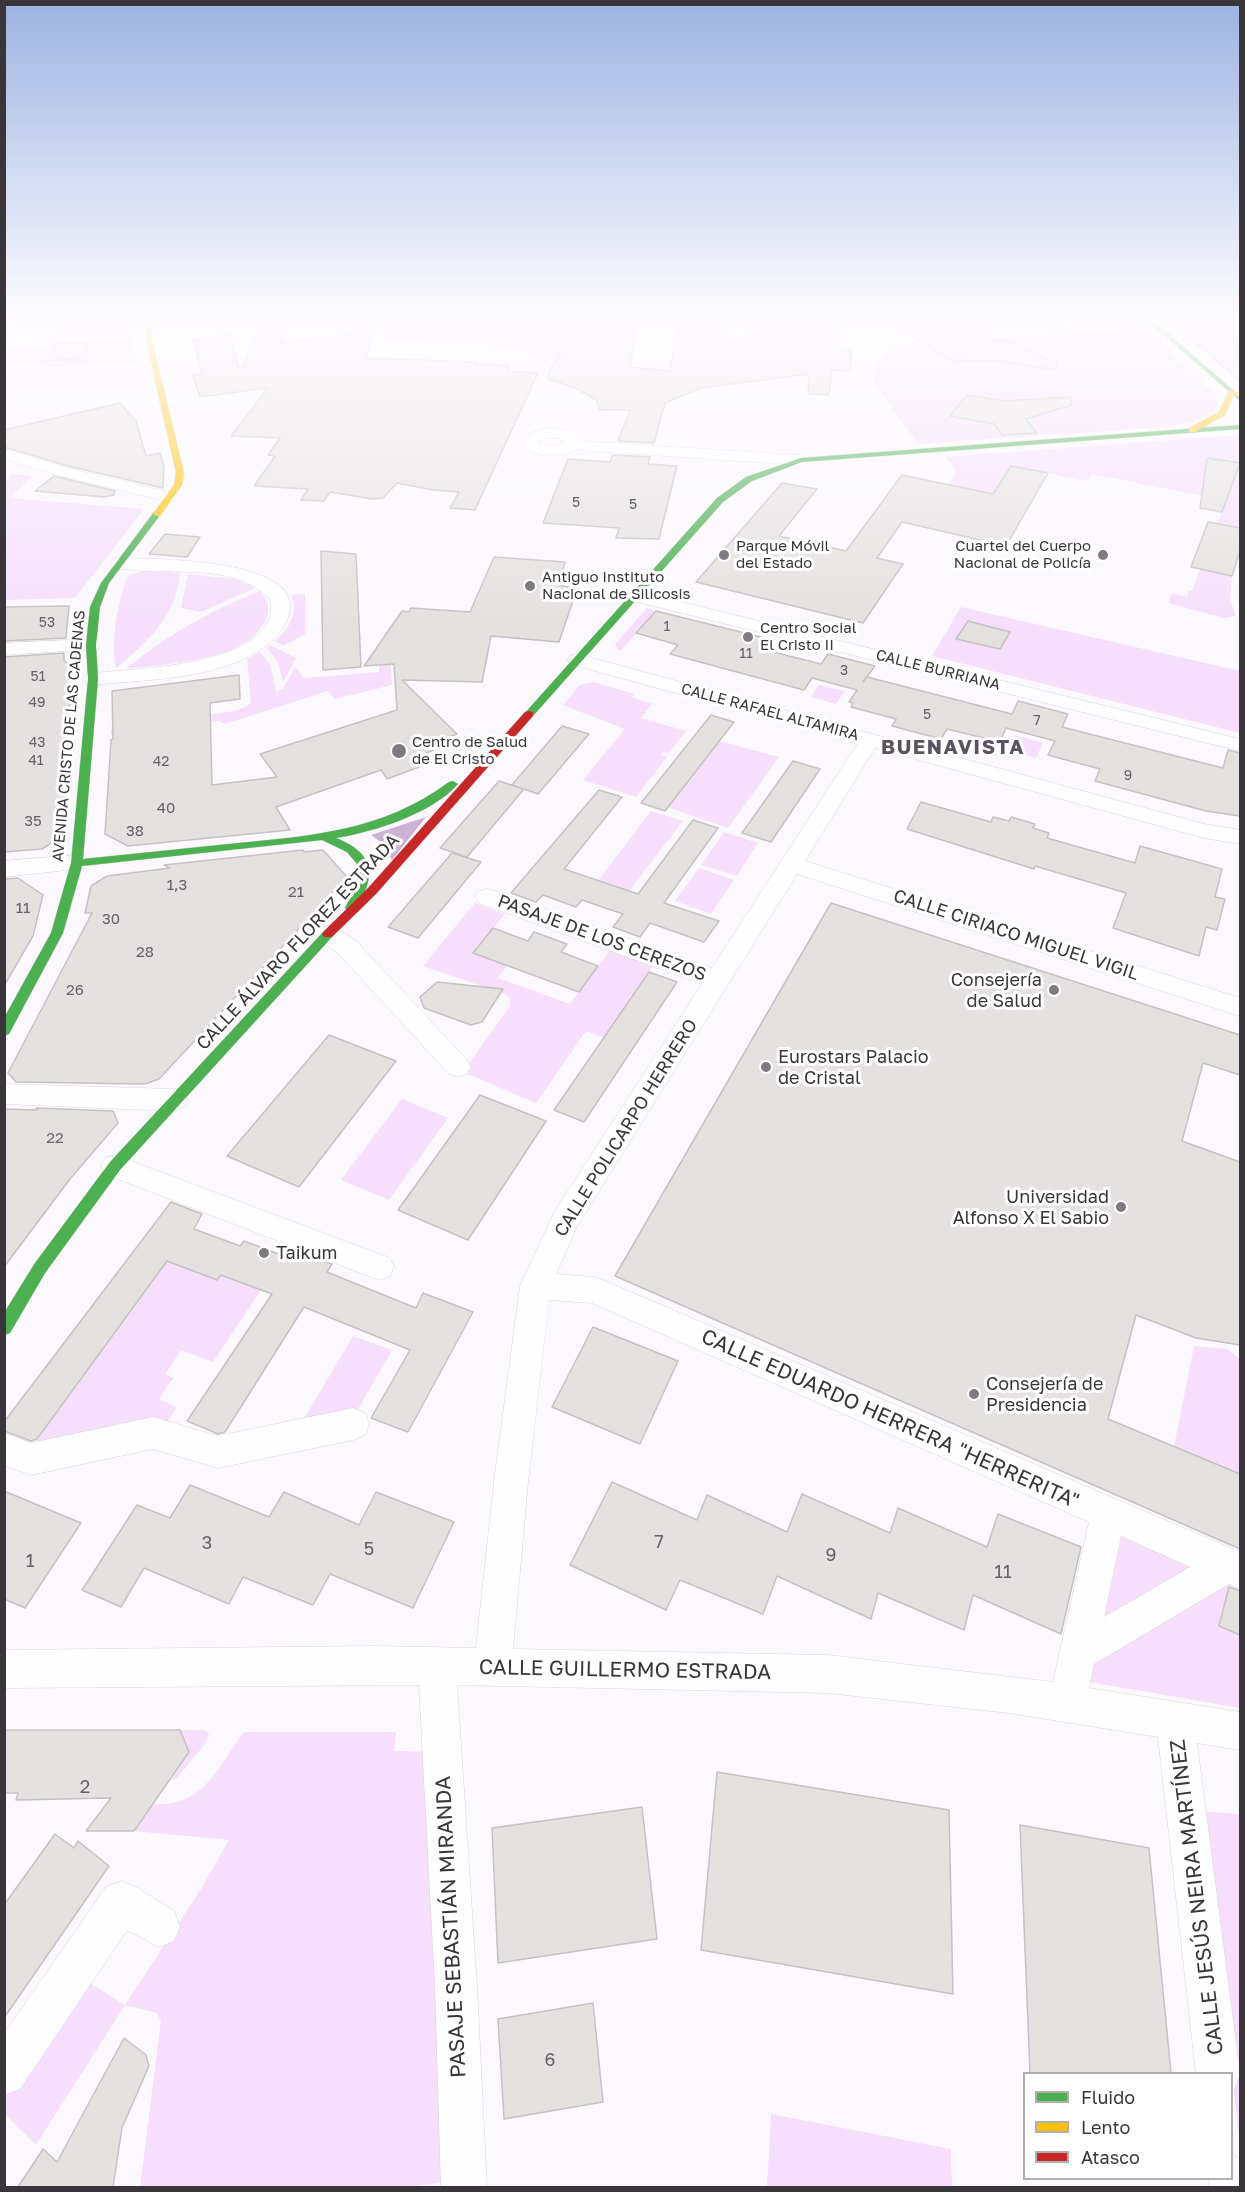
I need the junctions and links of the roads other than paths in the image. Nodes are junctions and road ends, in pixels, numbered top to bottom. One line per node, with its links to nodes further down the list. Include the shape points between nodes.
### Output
1 (168, 418): 8 (main road, AVENIDA CRISTO DE LAS CADENAS, via 180,473)
2 (1216, 418): 4 (main road)
3 (1240, 427): 4 (main road, CALLE ÁLVARO FLOREZ ESTRADA)
4 (1189, 432): 7 (main road, CALLE ÁLVARO FLOREZ ESTRADA)
5 (572, 445): 7 (street)
6 (4, 454): 8 (street)
7 (801, 460): 10 (main road, CALLE ÁLVARO FLOREZ ESTRADA, via 749,479 720,500)
8 (170, 497): 9 (main road, AVENIDA CRISTO DE LAS CADENAS)
9 (119, 563): 11 (main road, AVENIDA CRISTO DE LAS CADENAS, via 95,607); 14 (street, via 240,573 276,591 282,609 267,635 227,658 192,667)
10 (636, 596): 13 (main road, CALLE ÁLVARO FLOREZ ESTRADA); 17 (street, CALLE BURRIANA)
11 (91, 645): 12 (street); 14 (main road, AVENIDA CRISTO DE LAS CADENAS)
12 (4, 649)
13 (577, 660): 15 (street, CALLE RAFAEL ALTAMIRA); 16 (main road, CALLE ÁLVARO FLOREZ ESTRADA)
14 (93, 679): 20 (main road, AVENIDA CRISTO DE LAS CADENAS)
15 (870, 740): 18 (street, CALLE RAFAEL ALTAMIRA, via 1204,831); 21 (street, CALLE POLICARPO HERRERO)
16 (501, 745): 19 (main road, via 437,798 395,818); 24 (main road, CALLE ÁLVARO FLOREZ ESTRADA, via 380,883)
17 (1240, 745)
18 (1240, 837)
19 (326, 838): 20 (main road); 24 (main road, via 351,848 363,864 363,889)
20 (77, 863): 22 (street); 28 (main road, AVENIDA CRISTO DE LAS CADENAS, via 57,933)
21 (791, 864): 26 (street, CALLE POLICARPO HERRERO); 27 (street, CALLE CIRIACO MIGUEL VIGIL)
22 (4, 869)
23 (487, 897): 26 (street, PASAJE DE LOS CEREZOS)
24 (347, 914): 25 (main road, CALLE ÁLVARO FLOREZ ESTRADA)
25 (328, 934): 29 (street, via 347,947); 31 (main road, CALLE ÁLVARO FLOREZ ESTRADA)
26 (718, 980): 34 (street, CALLE POLICARPO HERRERO, via 565,1220)
27 (1240, 1007)
28 (4, 1031)
29 (458, 1067)
30 (4, 1094): 31 (street)
31 (174, 1100): 32 (main road, CALLE ÁLVARO FLOREZ ESTRADA)
32 (115, 1166): 33 (street); 35 (main road, CALLE ÁLVARO FLOREZ ESTRADA, via 40,1268)
33 (379, 1267)
34 (535, 1286): 38 (street, CALLE EDUARDO HERRERA "HERRERITA", via 594,1290); 42 (street, CALLE POLICARPO HERRERO)
35 (4, 1328)
36 (353, 1424): 37 (street, via 218,1452 153,1433 31,1459)
37 (4, 1449)
38 (1108, 1514): 39 (street, CALLE EDUARDO HERRERA "HERRERITA"); 40 (street)
39 (1234, 1568): 40 (street)
40 (1078, 1653): 44 (street)
41 (437, 1666): 42 (street, CALLE GUILLERMO ESTRADA); 43 (street, CALLE GUILLERMO ESTRADA); 50 (street, PASAJE SEBASTIÁN MIRANDA)
42 (492, 1668): 44 (street, CALLE GUILLERMO ESTRADA, via 828,1674)
43 (4, 1669)
44 (1067, 1703): 45 (street, CALLE GUILLERMO ESTRADA)
45 (1175, 1720): 46 (street, CALLE GUILLERMO ESTRADA); 48 (street, CALLE JESÚS NEIRA MARTÍNEZ)
46 (1240, 1731)
47 (159, 1926): 49 (street, via 121,1902)
48 (1218, 2072)
49 (4, 2073)
50 (464, 2187)

